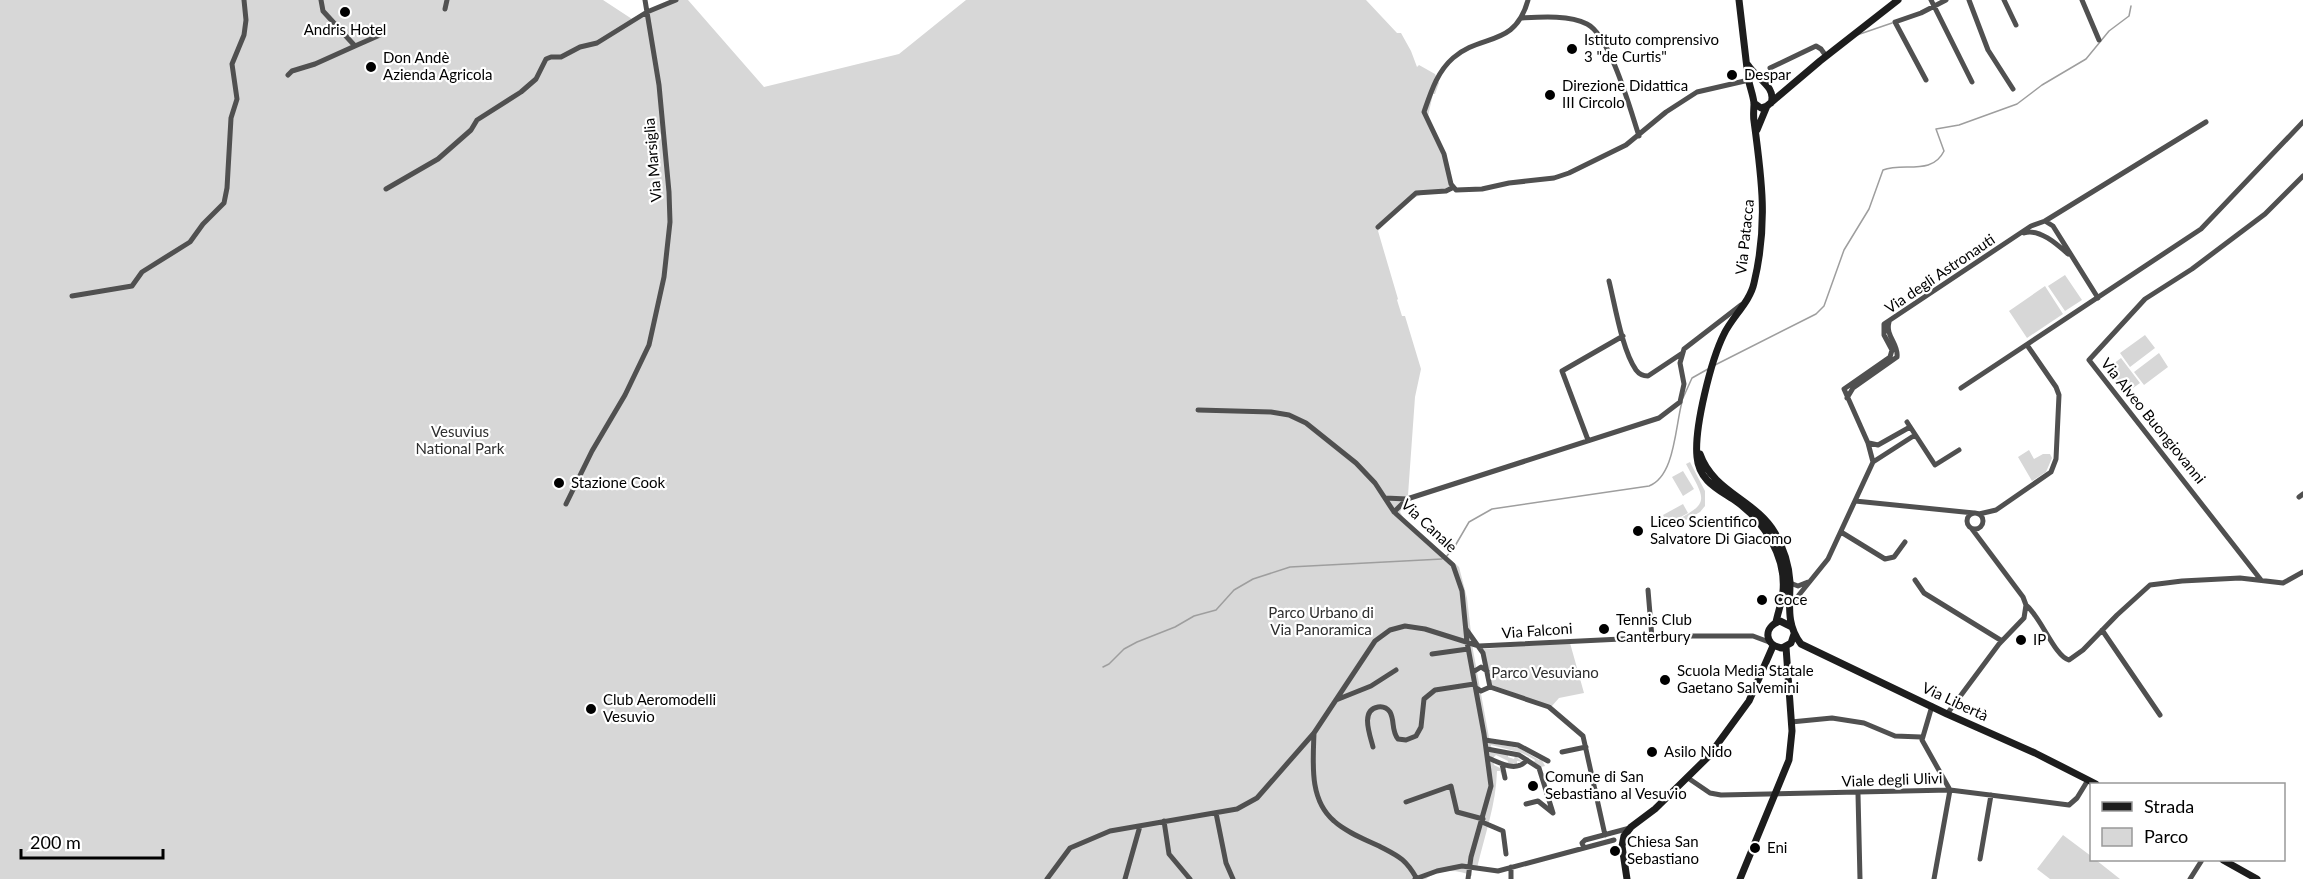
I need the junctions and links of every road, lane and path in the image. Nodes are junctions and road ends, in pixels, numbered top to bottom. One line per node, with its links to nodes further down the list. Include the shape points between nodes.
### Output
1 (244, 0): 45 (street, via 244,34 232,64 237,99 231,118 224,203 190,242 142,272 132,286)
2 (321, 0): 20 (street, via 323,11)
3 (447, 0): 14 (street)
4 (645, 0): 15 (street, Via Marsiglia)
5 (676, 0): 15 (street)
6 (1528, 0): 16 (street)
7 (1738, 0): 24 (street)
8 (1898, 0): 21 (street)
9 (1946, 0): 13 (street)
10 (1969, 0): 29 (street, via 1988,50)
11 (2004, 0): 17 (street)
12 (2082, 0): 19 (street)
13 (1932, 3): 25 (street, via 1895,22); 26 (street)
14 (445, 9)
15 (647, 12): 39 (street, via 597,43 546,59 536,79 521,92 477,120 438,159); 64 (street, Via Marsiglia, via 663,126 670,222 664,278 649,345)
16 (1522, 18): 36 (street, via 1565,19 1595,30 1621,81); 38 (street, via 1510,31 1454,57 1435,82 1424,112 1444,154)
17 (2016, 25)
18 (380, 35): 20 (street)
19 (2098, 40)
20 (355, 46): 23 (street)
21 (1826, 56): 22 (street, via 1816,46); 28 (street)
22 (1770, 68)
23 (288, 75)
24 (1752, 78): 27 (street); 30 (street); 36 (street, via 1697,92)
25 (1926, 80)
26 (1972, 82)
27 (1766, 85): 28 (street, via 1779,90); 30 (street, via 1756,86); 32 (street, via 1773,95)
28 (1788, 88): 32 (street)
29 (2013, 89)
30 (1751, 92): 31 (street)
31 (1754, 103): 32 (street, via 1761,108); 35 (street, Via Patacca)
32 (1769, 105): 35 (street)
33 (2206, 122): 40 (street, Via degli Astronauti)
34 (2303, 122): 46 (street, via 2201,229)
35 (1756, 132): 47 (street, Via Patacca, via 1764,215 1754,285)
36 (1639, 136): 38 (street, via 1610,154 1554,178 1464,191)
37 (2303, 176): 77 (street, Via Alveo Buongiovanni, via 2265,214 2145,299 2089,360)
38 (1452, 188): 41 (street, via 1416,193)
39 (386, 189)
40 (2045, 221): 42 (street, Via degli Astronauti); 43 (street, via 2053,226)
41 (1378, 227)
42 (2023, 233): 43 (street, via 2038,233); 57 (street, Via degli Astronauti, via 1884,324 1892,354 1844,389)
43 (2071, 256): 46 (street)
44 (1609, 281): 48 (street)
45 (72, 296)
46 (2098, 298): 49 (street)
47 (1744, 303): 50 (street); 55 (street, Via Patacca, via 1725,332 1713,366)
48 (1623, 336): 50 (street, via 1636,371 1642,376); 54 (street, via 1562,371)
49 (2027, 345): 51 (street); 65 (street, via 2059,395 2055,464 2048,475)
50 (1681, 354): 54 (street, via 1684,384 1680,402 1659,418)
51 (1961, 388)
52 (1198, 410): 61 (street, Via Canale, via 1289,415 1320,433 1356,463)
53 (1916, 435): 56 (street, via 1908,424); 58 (street); 59 (street, via 1935,465)
54 (1588, 440): 62 (street)
55 (1696, 440): 79 (street, via 1713,478 1756,511 1774,531); 83 (street, via 1698,465 1708,482 1749,512 1775,548 1783,579)
56 (1886, 441): 57 (street, via 1878,445); 58 (street, via 1892,446)
57 (1868, 443): 60 (street)
58 (1889, 450): 60 (street)
59 (1959, 450)
60 (1873, 462): 63 (street)
61 (1385, 498): 62 (street); 67 (street, Via Canale)
62 (1407, 500): 67 (street)
63 (1855, 501): 66 (street); 72 (street)
64 (566, 504)
65 (1996, 510): 68 (street); 70 (street)
66 (1956, 511): 68 (street); 69 (street)
67 (1394, 512): 86 (street, Via Canale, via 1457,572)
68 (1976, 513): 69 (street); 70 (street)
69 (1967, 522): 71 (street)
70 (1983, 524): 71 (street); 74 (street)
71 (1972, 529): 74 (street)
72 (1841, 532): 73 (street, via 1885,559 1894,557); 78 (street, via 1828,558)
73 (1905, 542)
74 (1982, 543): 81 (street)
75 (2303, 572): 77 (street, via 2285,583)
76 (1916, 580): 91 (street, via 1923,593)
77 (2261, 580): 87 (street, via 2223,578 2154,584)
78 (1809, 581): 79 (street, via 1798,586); 82 (street)
79 (1790, 583): 82 (street)
80 (1648, 590): 90 (street)
81 (2026, 605): 87 (street, via 2064,660 2075,658); 91 (street, via 2024,618)
82 (1789, 606): 84 (street)
83 (1776, 622): 84 (street); 85 (street)
84 (1790, 626): 88 (street)
85 (1769, 628): 89 (street, Via Falconi); 93 (street)
86 (1466, 629): 92 (street, Via Canale); 95 (street)
87 (2102, 630): 109 (street)
88 (1794, 634): 94 (street, Via Libertà); 96 (street)
89 (1754, 636): 90 (street, Via Falconi); 93 (street, Via Falconi)
90 (1652, 638): 95 (street, Via Falconi)
91 (2002, 641): 108 (street)
92 (1467, 642): 95 (street, Via Falconi); 97 (street, Via Canale); 106 (street, Via Falconi, via 1417,627 1390,630 1375,641)
93 (1771, 644): 96 (street); 123 (street, via 1749,701)
94 (1801, 644): 96 (street); 107 (street, Via Libertà)
95 (1479, 646): 97 (street); 99 (street)
96 (1787, 646): 110 (street)
97 (1469, 650): 98 (street); 100 (street, Via Canale)
98 (1432, 654)
99 (1485, 660): 100 (street, via 1479,665); 102 (street)
100 (1472, 664): 103 (street, Via Canale)
101 (1396, 670): 106 (street, via 1368,688)
102 (1487, 671): 103 (street, via 1481,667); 105 (street)
103 (1473, 672): 104 (street, Via Canale)
104 (1475, 686): 105 (street, via 1481,691); 113 (street, Via Canale); 114 (street, via 1435,690 1424,699 1416,736 1406,740 1394,734 1389,710 1383,706 1370,710 1367,716)
105 (1490, 687): 115 (street, via 1549,707 1583,736)
106 (1336, 700): 111 (street, Via Falconi)
107 (1932, 706): 108 (street, Via Libertà); 112 (street)
108 (1947, 714): 124 (street, Via Libertà)
109 (2160, 715)
110 (1791, 722): 112 (street, via 1832,718 1864,723 1895,736); 128 (street, via 1789,760)
111 (1314, 733): 134 (street, Via Falconi, via 1257,798 1237,809); 153 (street, via 1313,775 1324,810 1335,822 1400,856)
112 (1922, 736): 127 (street)
113 (1485, 740): 116 (street, Via Canale); 120 (street, via 1518,745)
114 (1373, 747)
115 (1586, 747): 117 (street); 139 (street)
116 (1486, 749): 118 (street, Via Canale); 119 (street)
117 (1562, 752)
118 (1488, 758): 121 (street); 136 (street, Via Canale, via 1491,786)
119 (1527, 760): 121 (street, via 1518,766); 126 (street, via 1539,768)
120 (1548, 761)
121 (1502, 764): 122 (street)
122 (1504, 778)
123 (1688, 778): 128 (street, Viale degli Ulivi, via 1715,795); 138 (street)
124 (2088, 780): 125 (street, Via Libertà); 130 (street, Viale degli Ulivi, via 2070,805)
125 (2094, 783)
126 (1544, 784): 131 (street); 131 (street, via 1554,813)
127 (1950, 790): 129 (street, Viale degli Ulivi); 130 (street, Viale degli Ulivi); 159 (street)
128 (1775, 794): 129 (street, Viale degli Ulivi); 157 (street)
129 (1858, 794): 158 (street)
130 (1991, 795): 144 (street)
131 (1538, 801): 133 (street)
132 (1406, 802): 136 (street, via 1451,786 1457,812)
133 (1526, 804)
134 (1216, 813): 135 (street, Via Falconi); 152 (street)
135 (1164, 821): 137 (street, Via Falconi); 151 (street, via 1169,854)
136 (1482, 821): 143 (street, via 1503,831); 147 (street, Via Canale)
137 (1140, 826): 149 (street, Via Falconi, via 1110,831 1070,848); 150 (street)
138 (1632, 827): 139 (street); 141 (street)
139 (1605, 835): 140 (street); 142 (street, via 1585,840)
140 (1614, 840): 141 (street); 142 (street)
141 (1622, 843): 156 (street)
142 (1584, 848): 148 (street)
143 (1506, 854)
144 (1980, 859)
145 (2201, 861): 160 (street)
146 (2225, 861): 161 (street)
147 (1469, 867): 148 (street, via 1498,871); 153 (street, via 1437,871); 154 (street, Via Canale)
148 (1511, 867): 155 (street)
149 (1047, 879)
150 (1125, 879)
151 (1190, 879)
152 (1233, 879)
153 (1416, 879)
154 (1467, 879)
155 (1511, 879)
156 (1627, 879)
157 (1740, 879)
158 (1860, 879)
159 (1934, 879)
160 (2190, 879)
161 (2256, 879)

